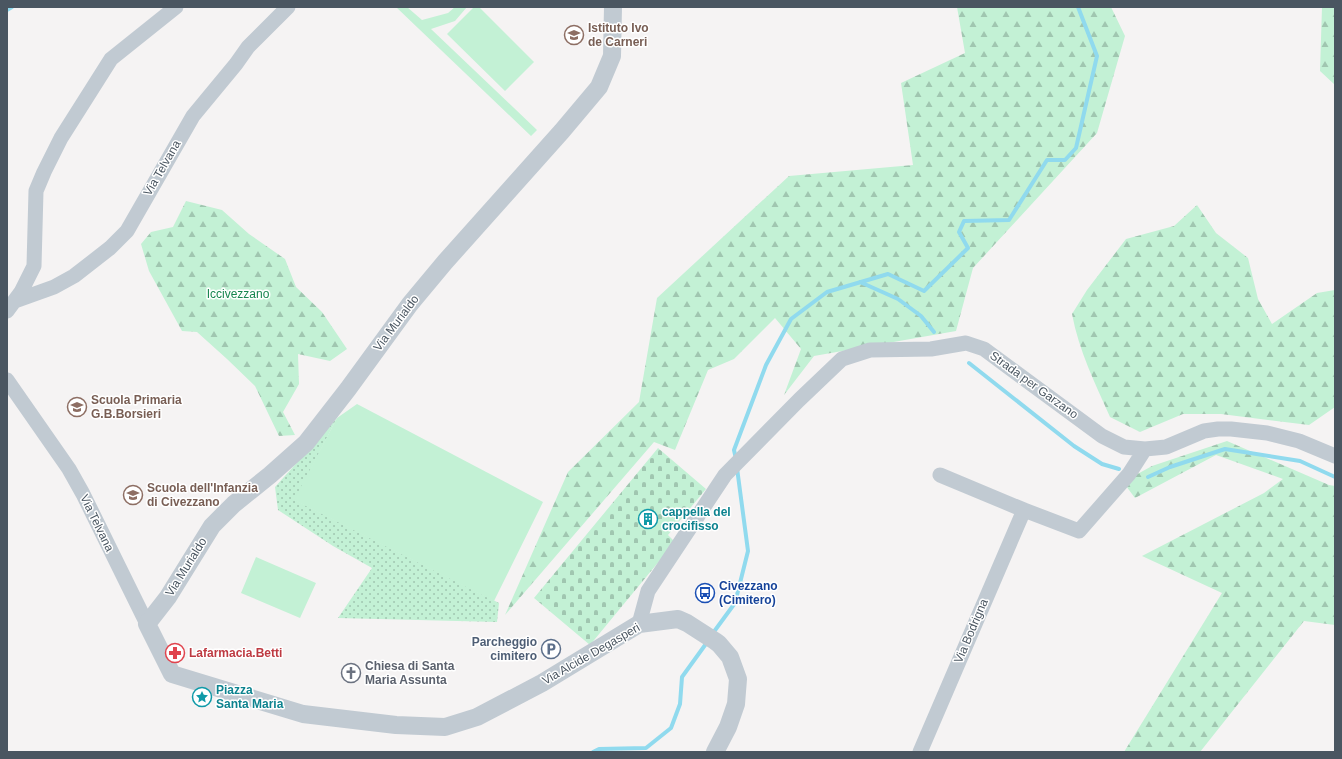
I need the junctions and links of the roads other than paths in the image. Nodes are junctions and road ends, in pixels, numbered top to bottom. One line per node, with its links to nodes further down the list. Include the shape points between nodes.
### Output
1 (176, 7): 4 (street, Via Telvana, via 111,59 61,138 36,191 34,266)
2 (288, 7): 4 (street, Via Telvana, via 248,47 193,116 126,231 110,248 74,276)
3 (613, 7): 10 (street, Via Murialdo, via 612,56 599,87 410,304 306,443 212,526 168,597)
4 (11, 306)
5 (7, 380): 10 (street, Via Telvana, via 69,469)
6 (1145, 449): 7 (street, Strada per Garzano, via 1166,447 1218,429 1267,433 1299,441); 9 (street, via 1129,474 1079,531); 11 (street, Strada per Garzano, via 1124,446 1102,436 984,349 966,343 930,349 870,350 842,359 725,475 648,591)
7 (1335, 456)
8 (940, 475): 9 (street)
9 (1024, 510): 14 (street, Via Bodrigna)
10 (147, 624): 12 (street, Via Telvana)
11 (639, 624): 12 (street, Via Alcide Degasperi, via 542,683 476,717 444,727 396,725 303,714); 13 (street, Via Alcide Degasperi, via 678,619 715,640 730,658 738,679 736,704)
12 (172, 674)
13 (715, 752)
14 (920, 752)

